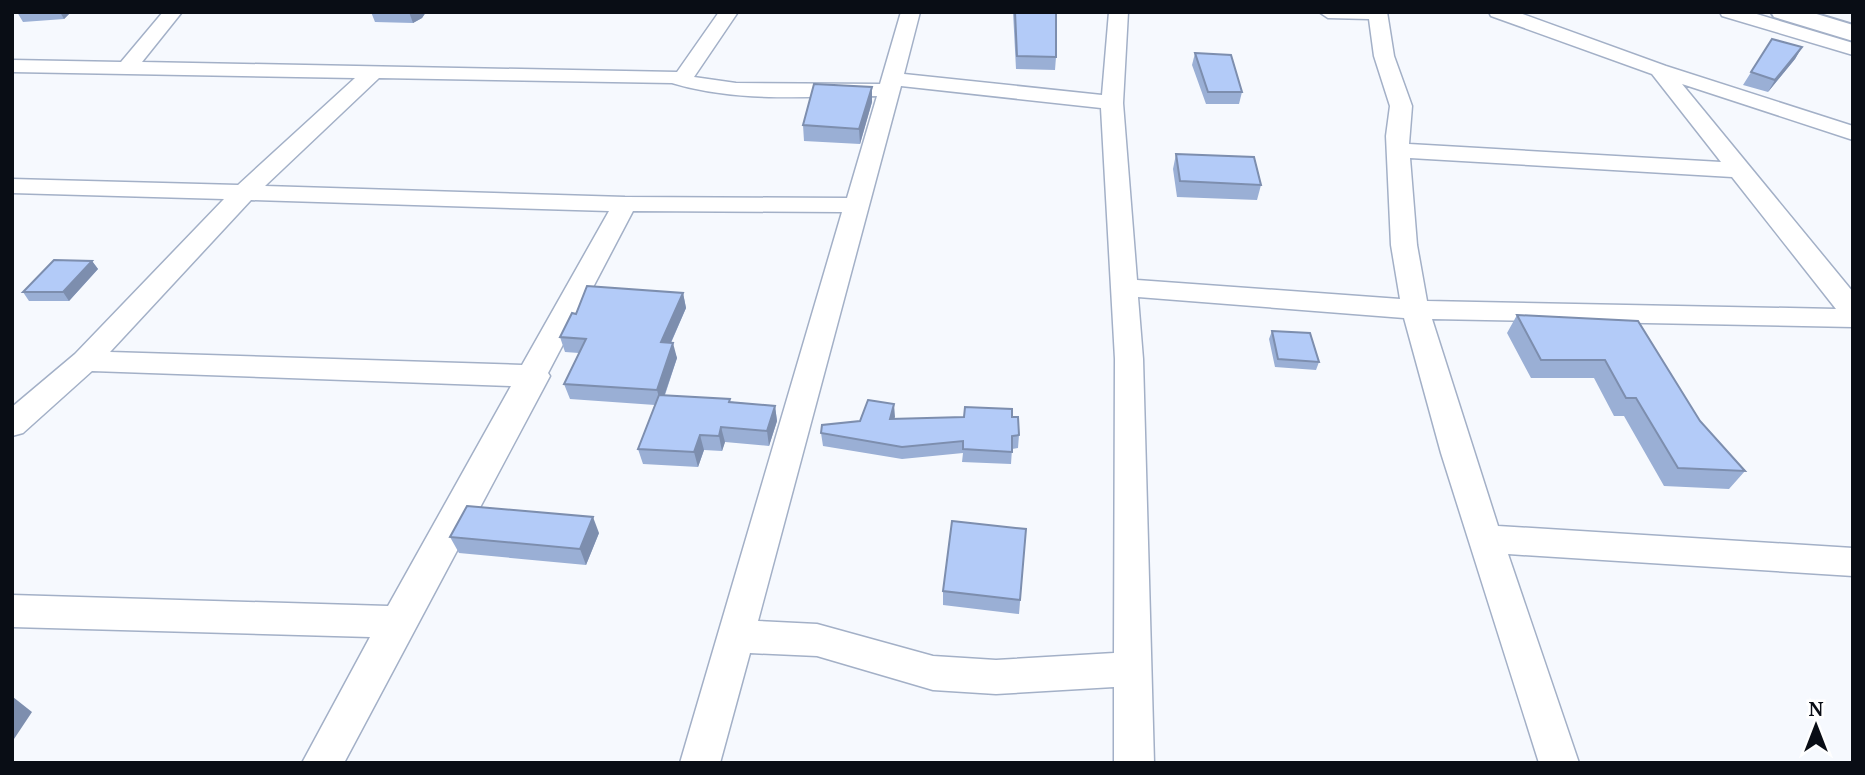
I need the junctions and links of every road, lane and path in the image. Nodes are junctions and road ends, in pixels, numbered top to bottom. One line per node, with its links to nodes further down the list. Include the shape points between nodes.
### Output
1 (173, 12): 13 (street)
2 (729, 12): 16 (street)
3 (911, 12): 17 (street)
4 (1119, 12): 18 (street)
5 (1328, 12): 9 (street)
6 (1497, 12): 14 (street)
7 (1729, 12): 11 (street)
8 (1783, 12): 10 (main road)
9 (1377, 13): 20 (street, via 1384,56 1400,98)
10 (1853, 33)
11 (1853, 49)
12 (12, 66): 13 (street)
13 (128, 66): 15 (street)
14 (1659, 70): 19 (street); 21 (street)
15 (376, 71): 16 (street); 23 (street)
16 (682, 78): 17 (street, via 736,89)
17 (890, 84): 18 (street); 25 (street)
18 (1112, 103): 26 (street)
19 (1853, 133)
20 (1399, 150): 21 (street); 27 (street, via 1404,245)
21 (1739, 170): 28 (street)
22 (12, 186): 23 (street)
23 (244, 193): 24 (street); 30 (street)
24 (625, 204): 25 (street); 31 (street)
25 (857, 205): 37 (street)
26 (1123, 287): 27 (street, via 1211,297); 38 (street, via 1129,359)
27 (1415, 308): 29 (street); 33 (street)
28 (1853, 311)
29 (1853, 318)
30 (85, 361): 31 (street); 32 (street)
31 (535, 376): 36 (street)
32 (12, 425)
33 (1487, 539): 34 (street); 42 (street)
34 (1853, 562)
35 (12, 611): 36 (street)
36 (397, 622): 39 (street)
37 (737, 636): 38 (street, via 817,640 933,673 996,677); 40 (street)
38 (1130, 669): 41 (street)
39 (321, 763)
40 (700, 763)
41 (1133, 763)
42 (1559, 763)

